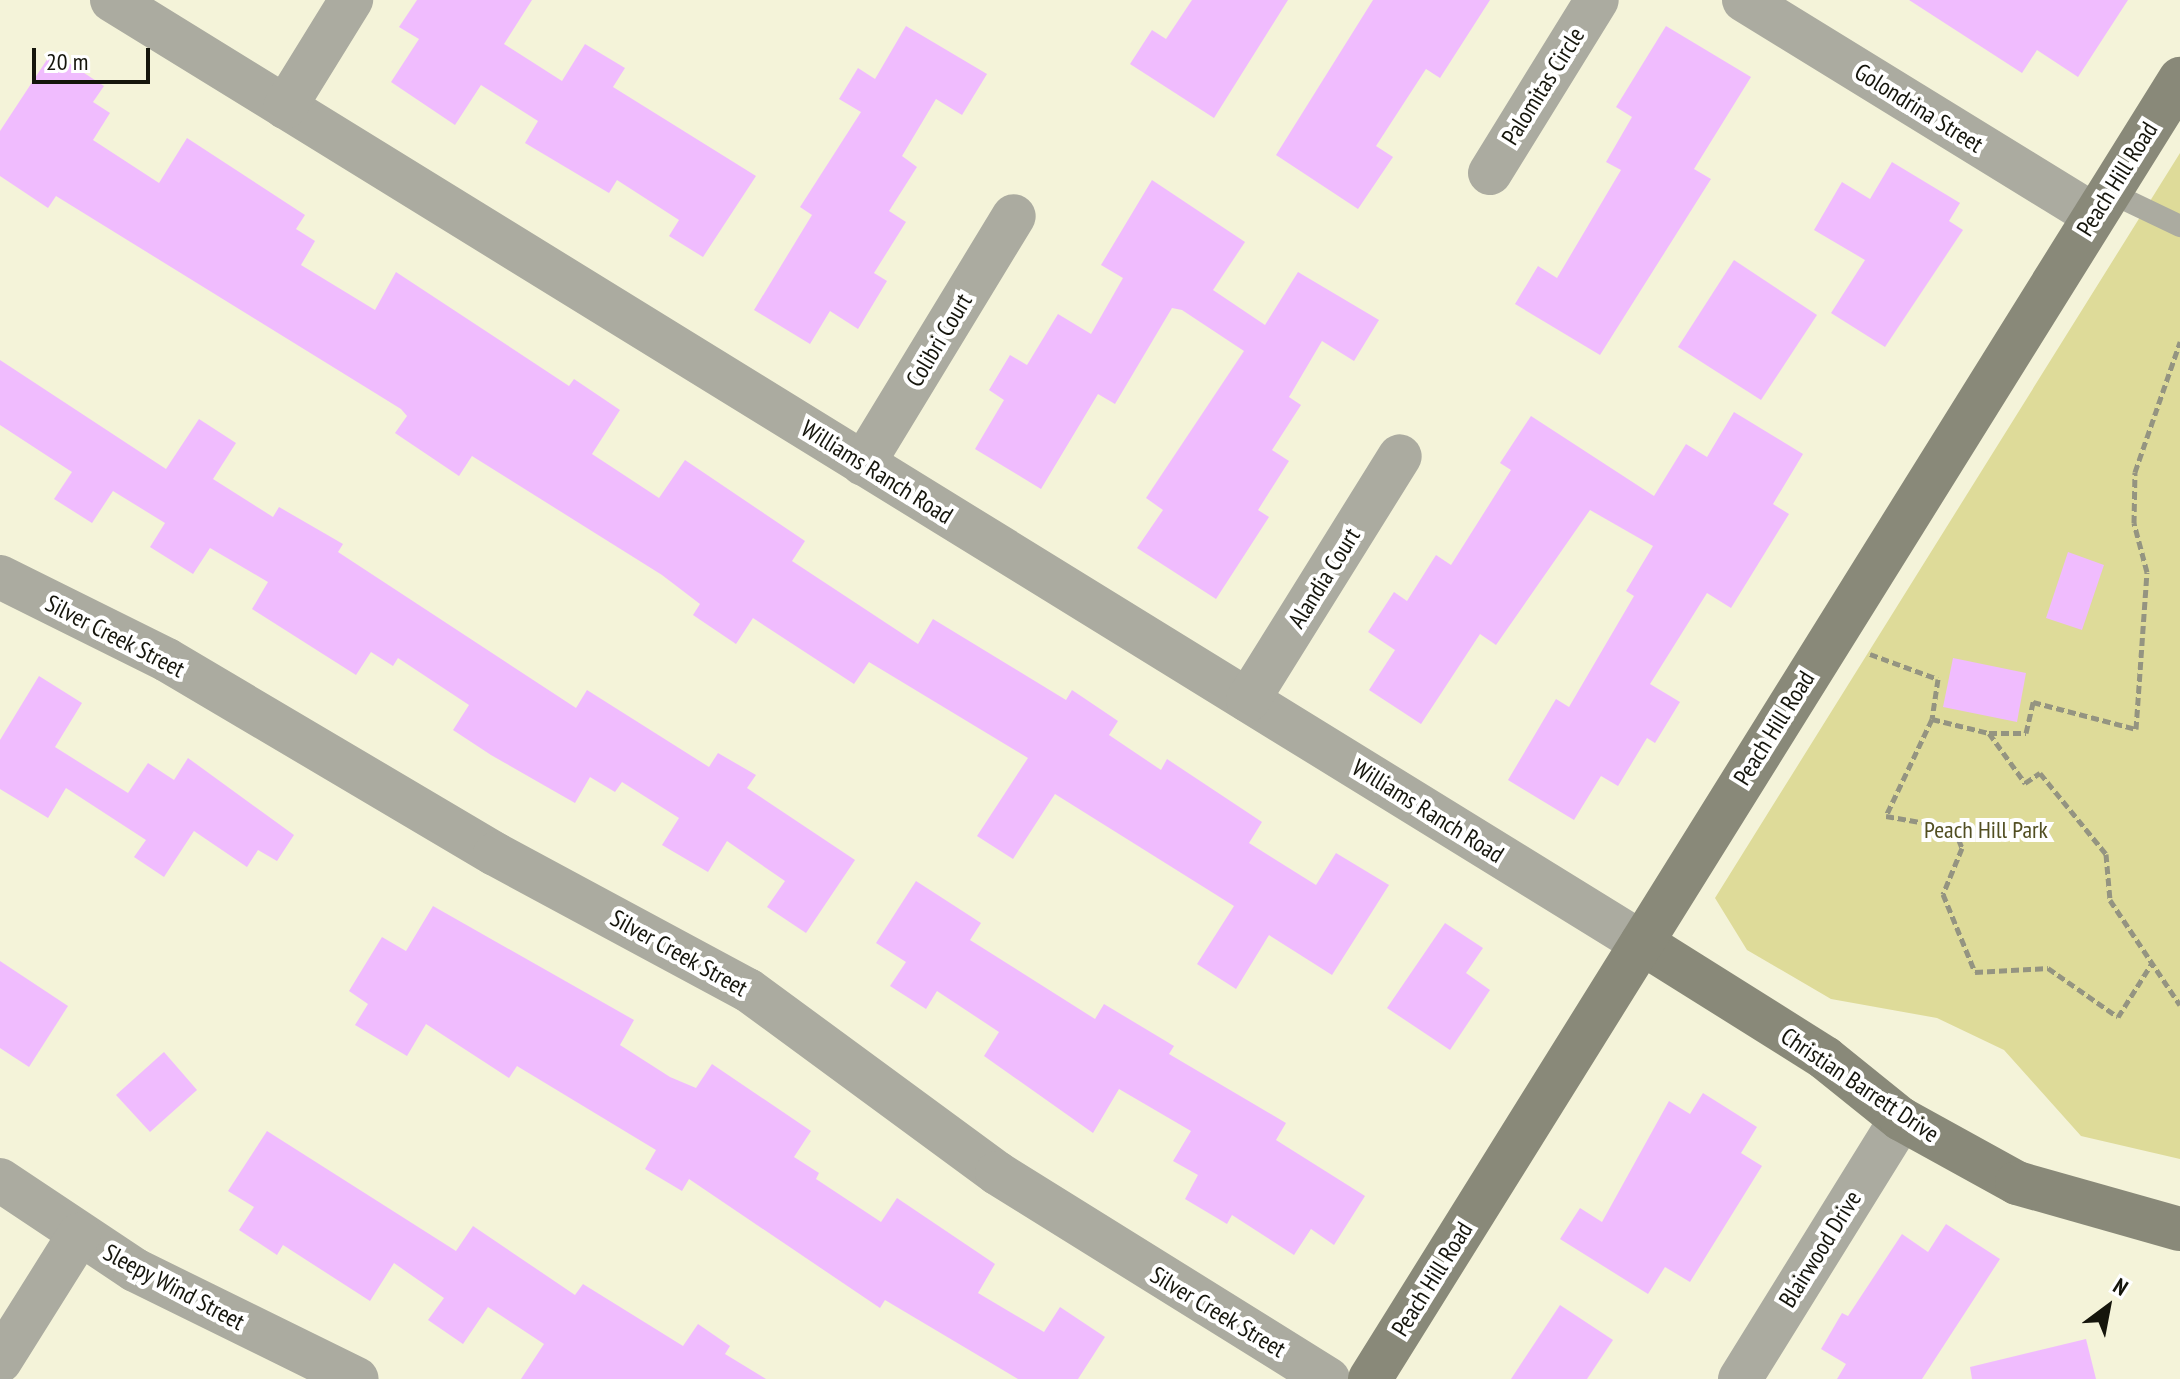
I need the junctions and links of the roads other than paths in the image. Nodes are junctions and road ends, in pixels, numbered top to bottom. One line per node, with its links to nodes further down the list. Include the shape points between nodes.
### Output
1 (112, 0): 6 (street, Williams Ranch Road)
2 (351, 0): 6 (street)
3 (1597, 0): 7 (street, Palomitas Circle)
4 (1744, 0): 8 (street, Golondrina Street)
5 (2180, 79): 8 (street, Peach Hill Road)
6 (285, 107): 12 (street, Williams Ranch Road)
7 (1490, 173)
8 (2102, 204): 10 (lane); 15 (street, Peach Hill Road)
9 (1014, 216): 12 (street, Colibri Court)
10 (2180, 226)
11 (1400, 456): 14 (street, Alandia Court)
12 (863, 464): 14 (street, Williams Ranch Road)
13 (0, 577): 22 (street, Silver Creek Street, via 167,660 495,854 748,990 997,1173)
14 (1248, 700): 15 (street, Williams Ranch Road)
15 (1642, 943): 16 (street, Christian Barrett Drive, via 1825,1058); 23 (street, Peach Hill Road)
16 (1901, 1119): 18 (street, Christian Barrett Drive, via 2045,1195); 24 (street, Blairwood Drive)
17 (0, 1180): 19 (street, Sleepy Wind Street)
18 (2180, 1229)
19 (79, 1235): 20 (street); 21 (street, Sleepy Wind Street, via 135,1270)
20 (0, 1361)
21 (357, 1379)
22 (1328, 1379)
23 (1370, 1379)
24 (1740, 1379)

